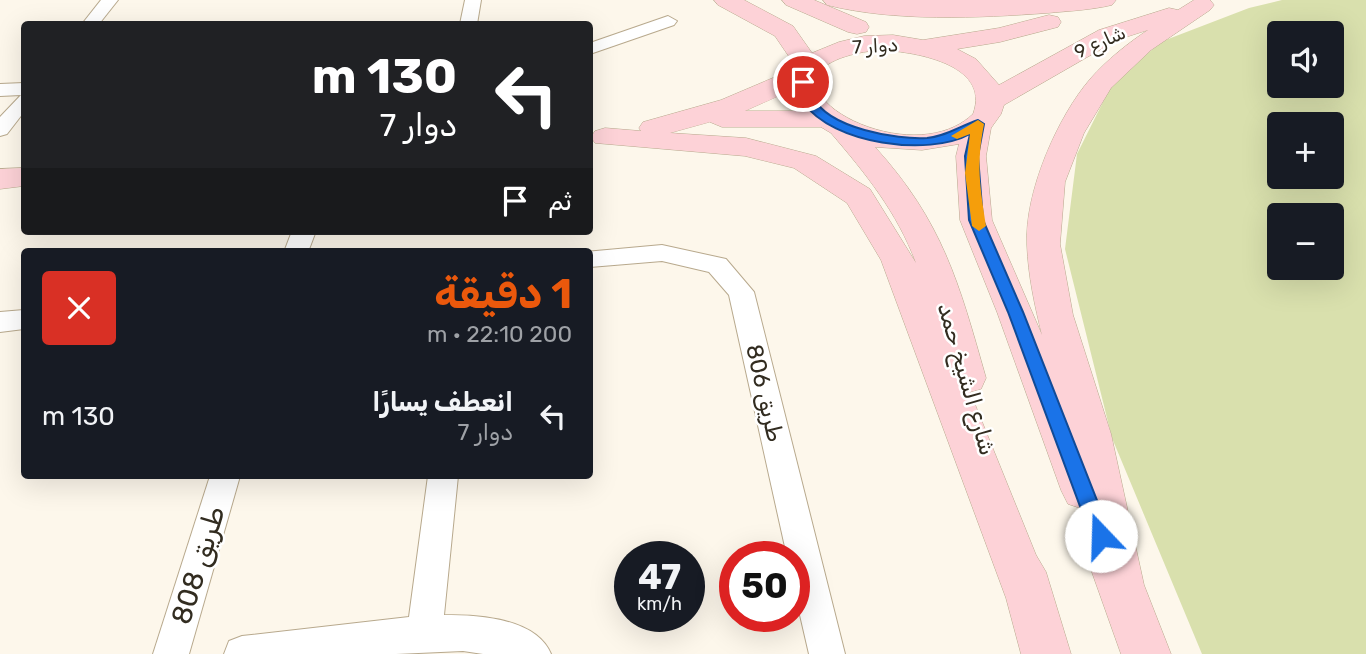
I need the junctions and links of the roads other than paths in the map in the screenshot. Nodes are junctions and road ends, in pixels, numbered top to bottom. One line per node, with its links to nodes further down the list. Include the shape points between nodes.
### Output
1 (110, 0): 9 (street)
2 (473, 0): 10 (street)
3 (726, 0): 15 (main road, via 783,31)
4 (794, 0): 12 (main road)
5 (835, 0): 6 (main road, via 936,10 1030,8)
6 (1104, 0)
7 (1120, 0): 13 (main road, شارع 9, via 1000,35)
8 (1209, 3): 19 (main road, شارع 9, via 1108,34); 31 (main road, via 1142,45 1100,84 1070,133 1050,182 1043,244 1053,303 1090,434)
9 (92, 21)
10 (470, 21)
11 (668, 21): 14 (street)
12 (893, 43): 13 (main road, دوار 7); 15 (main road, دوار 7, via 836,49)
13 (922, 47): 19 (main road, دوار 7, via 970,68 985,84)
14 (593, 48)
15 (807, 71): 20 (main road, دوار 7, via 755,98); 21 (main road, via 804,92)
16 (21, 89): 17 (street)
17 (0, 90)
18 (21, 104): 22 (street)
19 (984, 113): 21 (main road, via 957,136 909,142 874,138); 31 (main road, via 971,164 976,220)
20 (696, 120): 21 (main road); 23 (main road)
21 (834, 123): 32 (main road, شارع الشيخ حمد, via 877,167 907,208 937,273)
22 (0, 130)
23 (597, 137): 32 (main road, via 746,147 805,162 859,196 898,260)
24 (21, 177): 25 (main road)
25 (0, 178)
26 (593, 259): 37 (street, طريق 806, via 662,253 717,265 741,292)
27 (21, 320): 28 (street)
28 (0, 322)
29 (224, 479): 34 (street, طريق 808)
30 (443, 479): 33 (street)
31 (1120, 585): 39 (main road)
32 (1029, 596): 38 (main road, شارع الشيخ حمد)
33 (425, 633): 35 (street); 36 (street, via 463,633 516,642)
34 (171, 654)
35 (242, 654)
36 (533, 654)
37 (827, 654)
38 (1046, 654)
39 (1146, 654)

